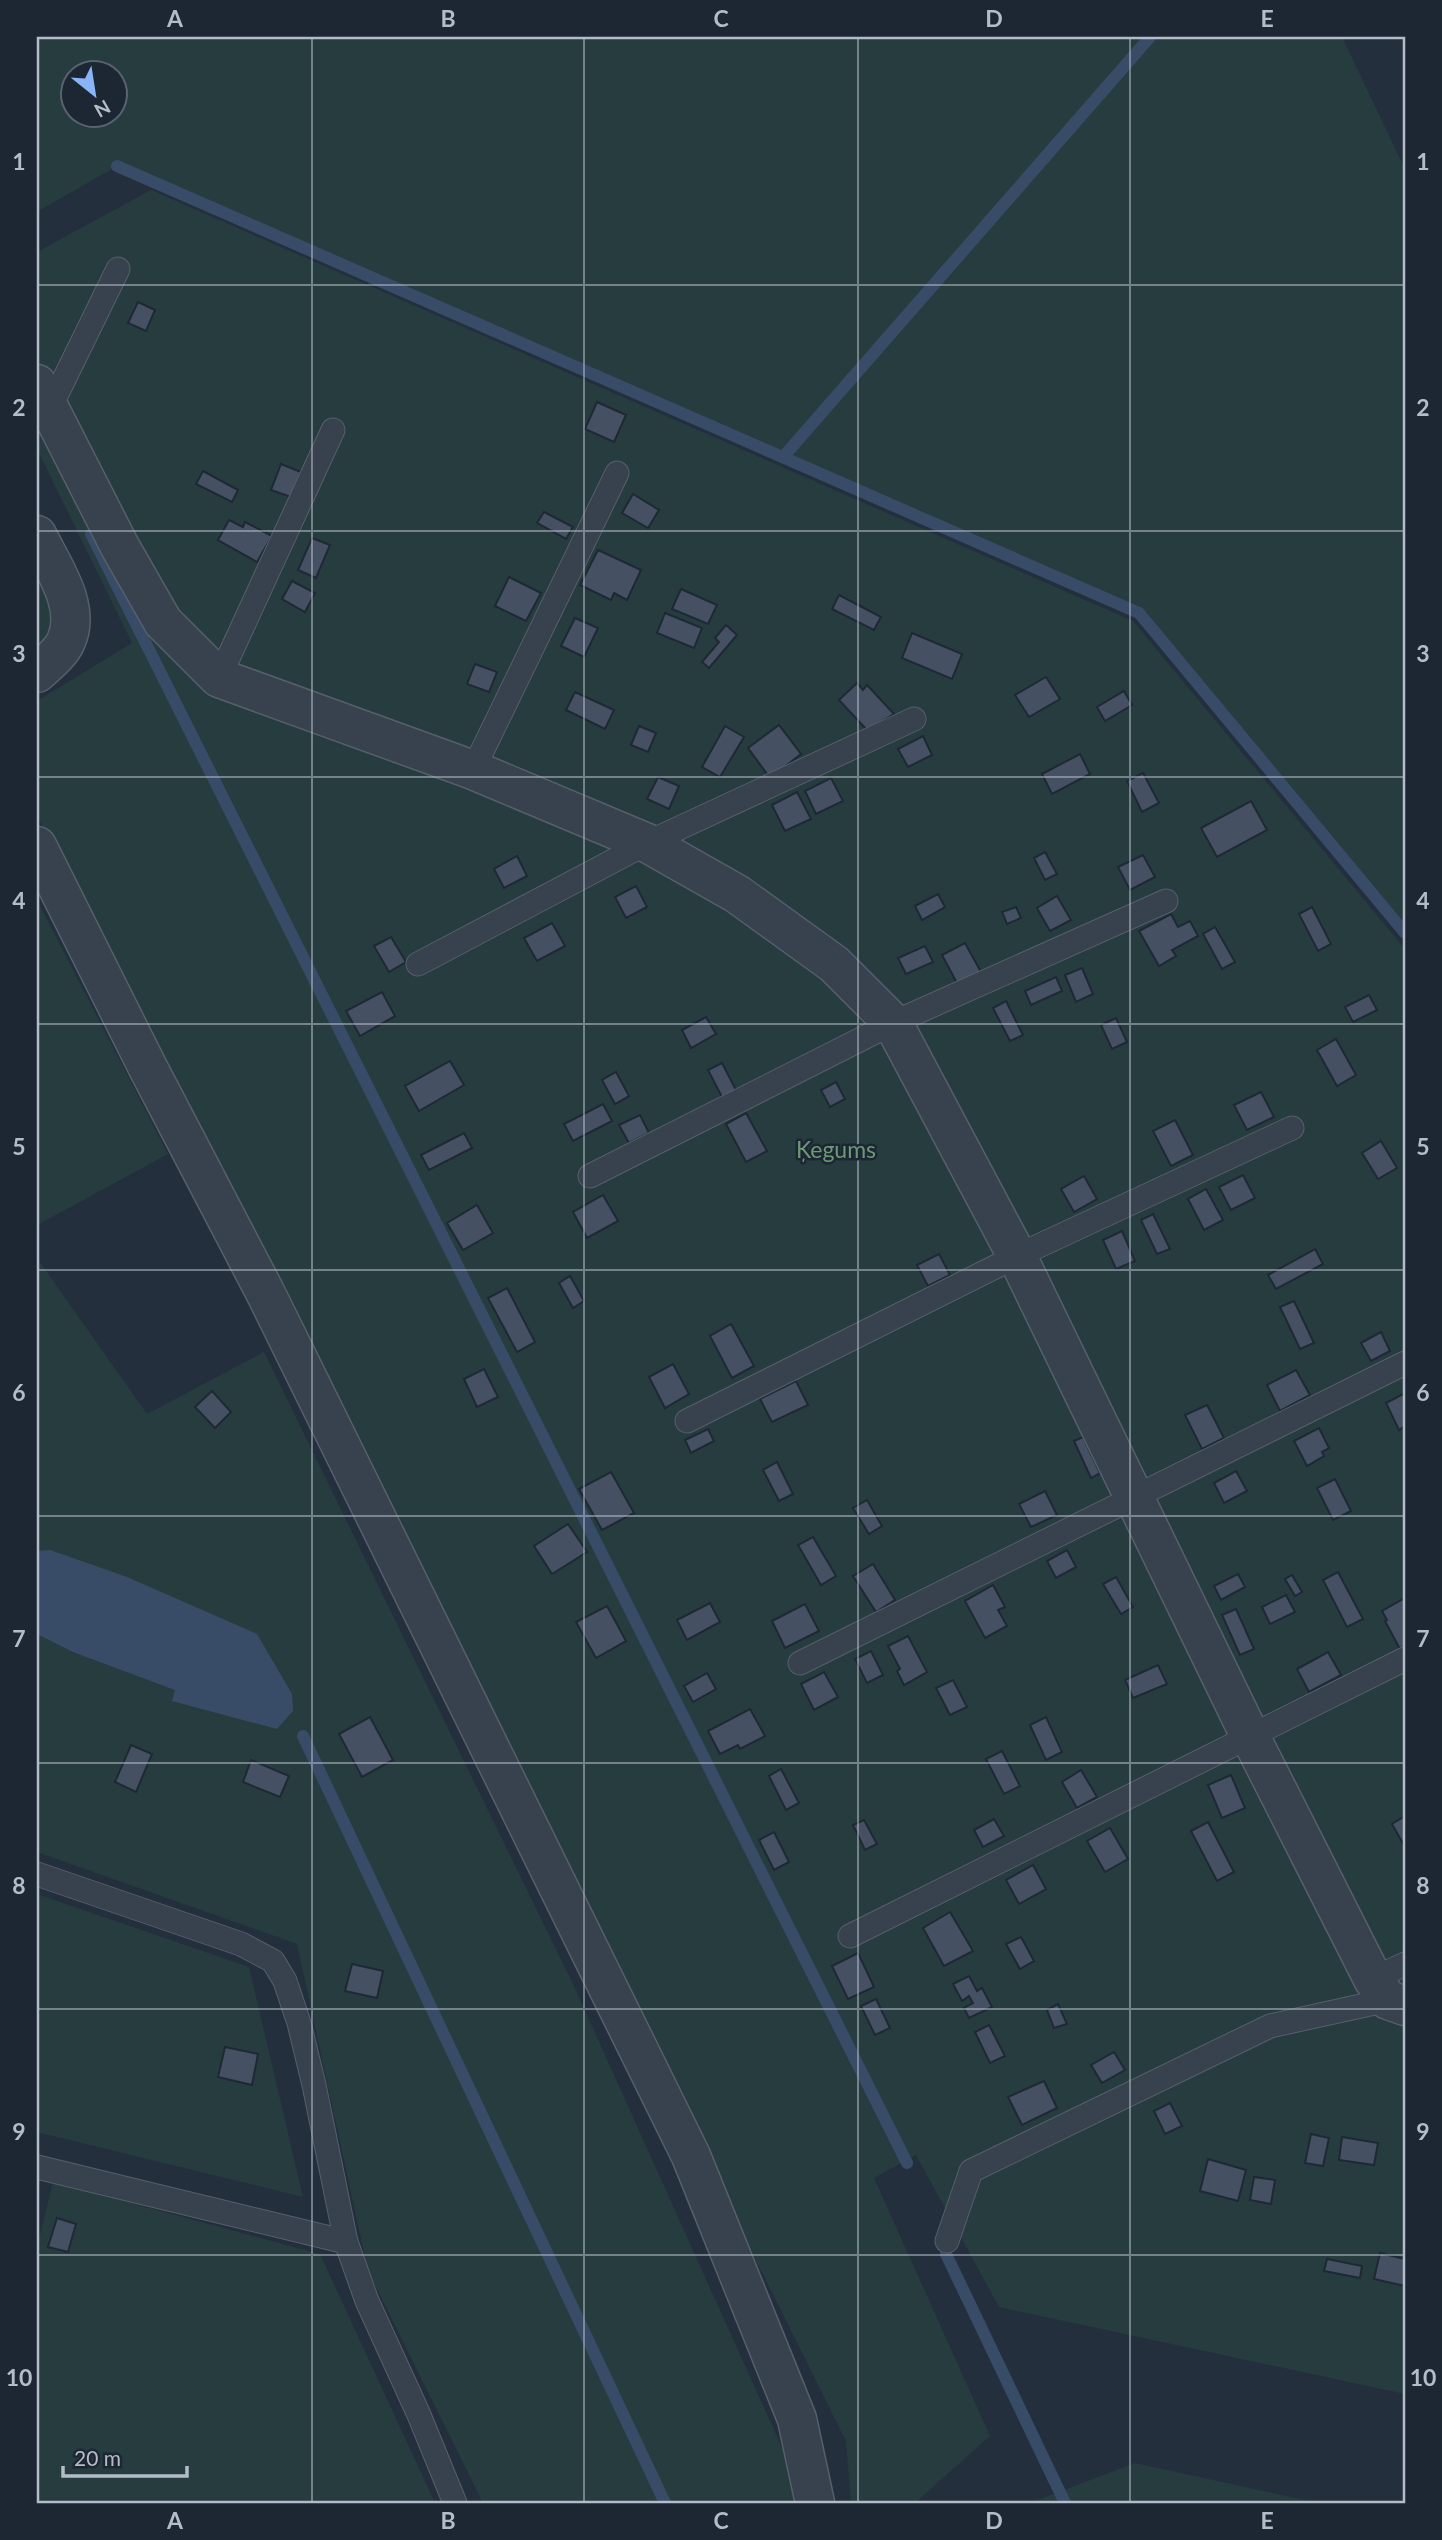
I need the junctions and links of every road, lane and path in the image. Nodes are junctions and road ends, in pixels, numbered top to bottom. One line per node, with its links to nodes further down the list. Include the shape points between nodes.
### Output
1 (118, 268): 2 (lane)
2 (43, 396): 7 (street, via 163,622)
3 (333, 430): 7 (lane)
4 (617, 474): 9 (lane)
5 (37, 535): 6 (street, via 67,596 72,618 65,643)
6 (37, 673)
7 (219, 678): 9 (street)
8 (914, 719): 10 (lane)
9 (473, 770): 10 (street)
10 (647, 843): 13 (lane); 14 (street, via 737,894 823,956)
11 (37, 846): 31 (street, via 272,1307 691,2156 797,2419)
12 (1166, 901): 14 (lane)
13 (418, 964)
14 (893, 1023): 16 (lane); 17 (street)
15 (1292, 1128): 17 (lane)
16 (590, 1176)
17 (1017, 1256): 19 (lane); 20 (street)
18 (1405, 1363): 20 (lane)
19 (687, 1420)
20 (1133, 1497): 22 (lane); 23 (street)
21 (1405, 1658): 23 (lane)
22 (800, 1663)
23 (1250, 1735): 25 (lane); 26 (street)
24 (37, 1874): 29 (lane, via 241,1944 273,1961 299,2023)
25 (850, 1936)
26 (1393, 1987): 28 (lane, via 1270,2026 971,2171)
27 (37, 2166): 29 (lane)
28 (947, 2241)
29 (346, 2242): 30 (lane)
30 (455, 2503)
31 (816, 2503)

